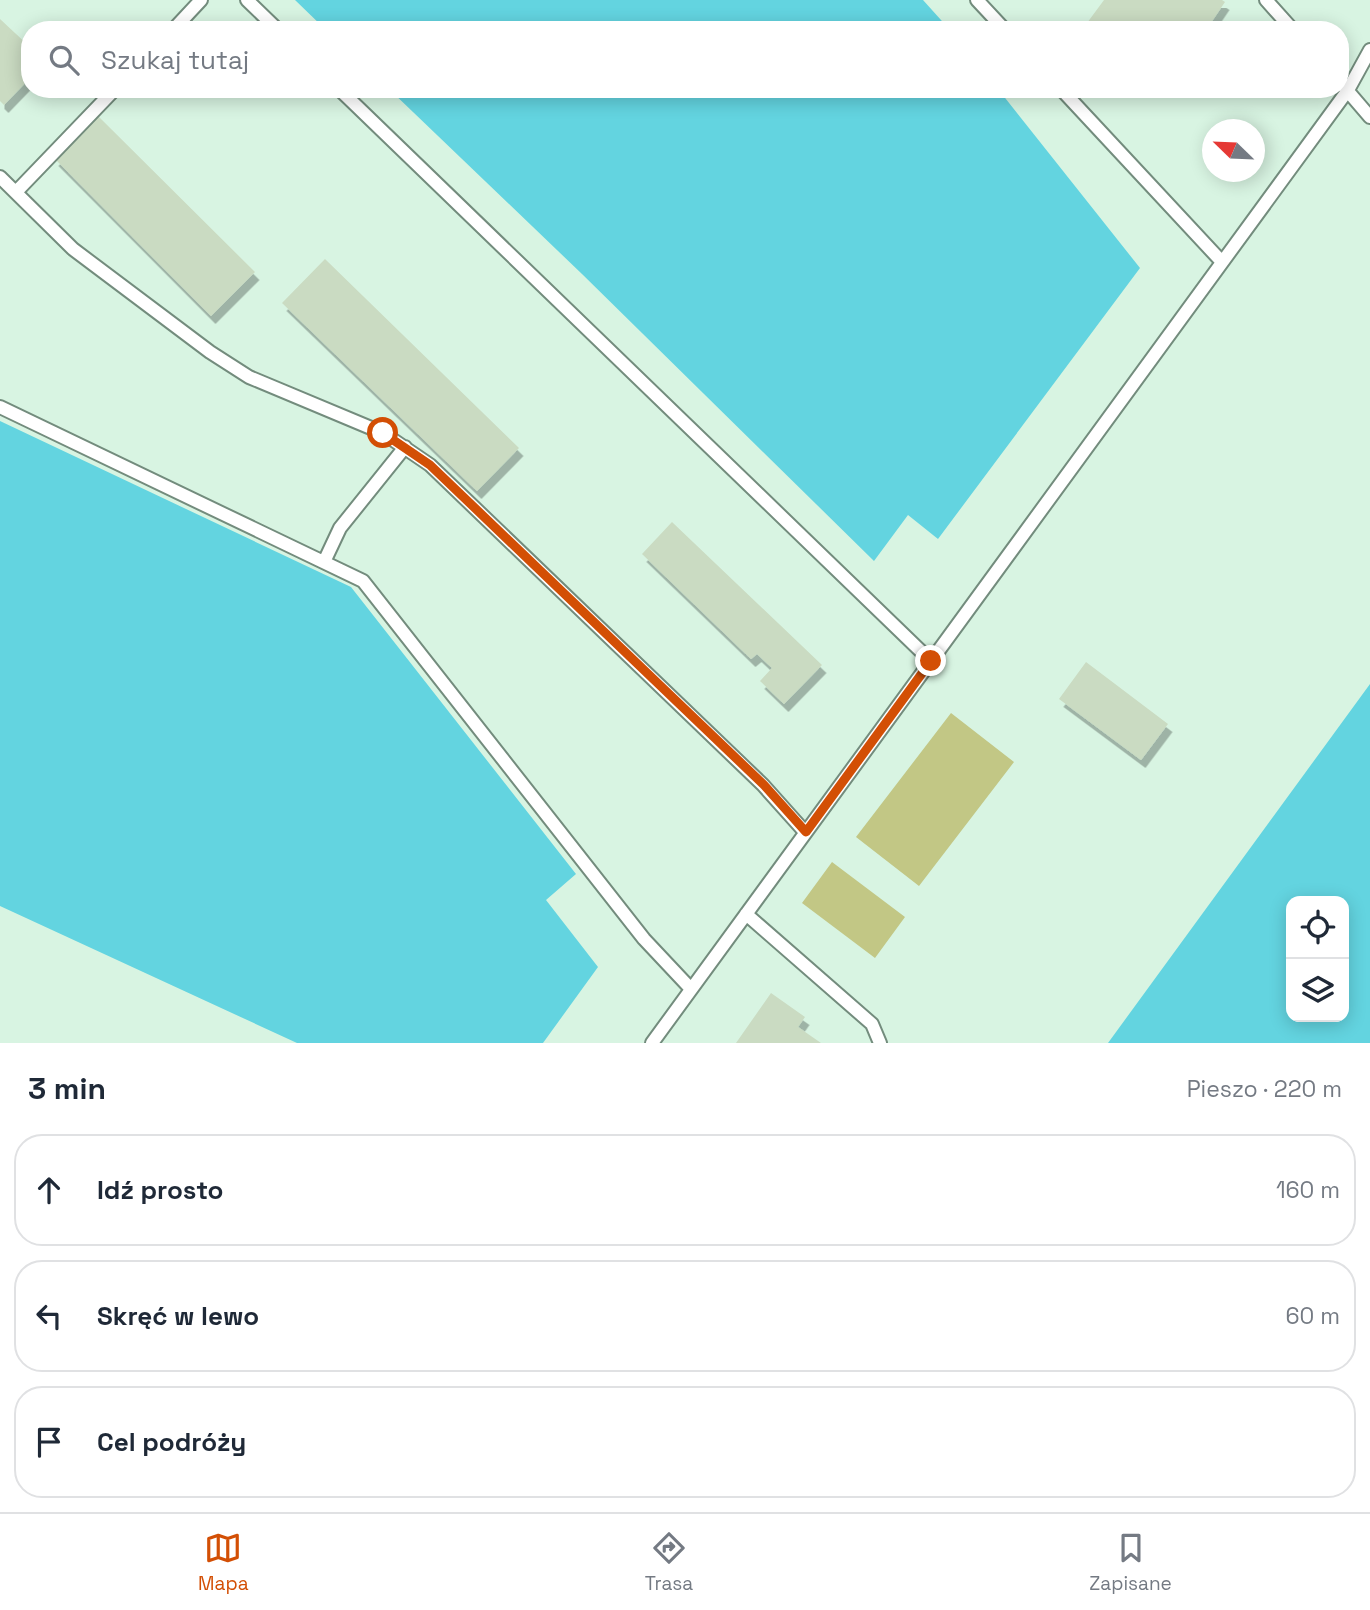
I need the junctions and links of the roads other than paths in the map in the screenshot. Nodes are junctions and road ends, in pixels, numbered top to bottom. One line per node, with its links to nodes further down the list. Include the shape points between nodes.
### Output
1 (201, 0): 5 (lane)
2 (247, 0): 6 (lane)
3 (978, 0): 7 (lane)
4 (1266, 0): 8 (lane)
5 (181, 21)
6 (269, 21)
7 (997, 21)
8 (1285, 21)
9 (1370, 50): 10 (lane)
10 (1349, 79)
11 (1349, 92): 16 (lane)
12 (106, 98): 18 (lane)
13 (348, 98): 23 (lane)
14 (1069, 98): 19 (lane)
15 (1336, 98): 19 (lane)
16 (1370, 117)
17 (0, 177): 18 (lane)
18 (16, 192): 21 (lane, via 73,249 210,352 249,377 383,433)
19 (1222, 262): 23 (lane)
20 (0, 407): 22 (lane)
21 (405, 447): 22 (lane, via 340,528); 24 (lane, via 430,465 764,785)
22 (324, 562): 26 (lane, via 363,581 644,939)
23 (931, 661): 24 (lane)
24 (806, 832): 25 (lane)
25 (746, 914): 26 (lane); 28 (lane, via 872,1024)
26 (691, 989): 27 (lane)
27 (652, 1043)
28 (880, 1043)

